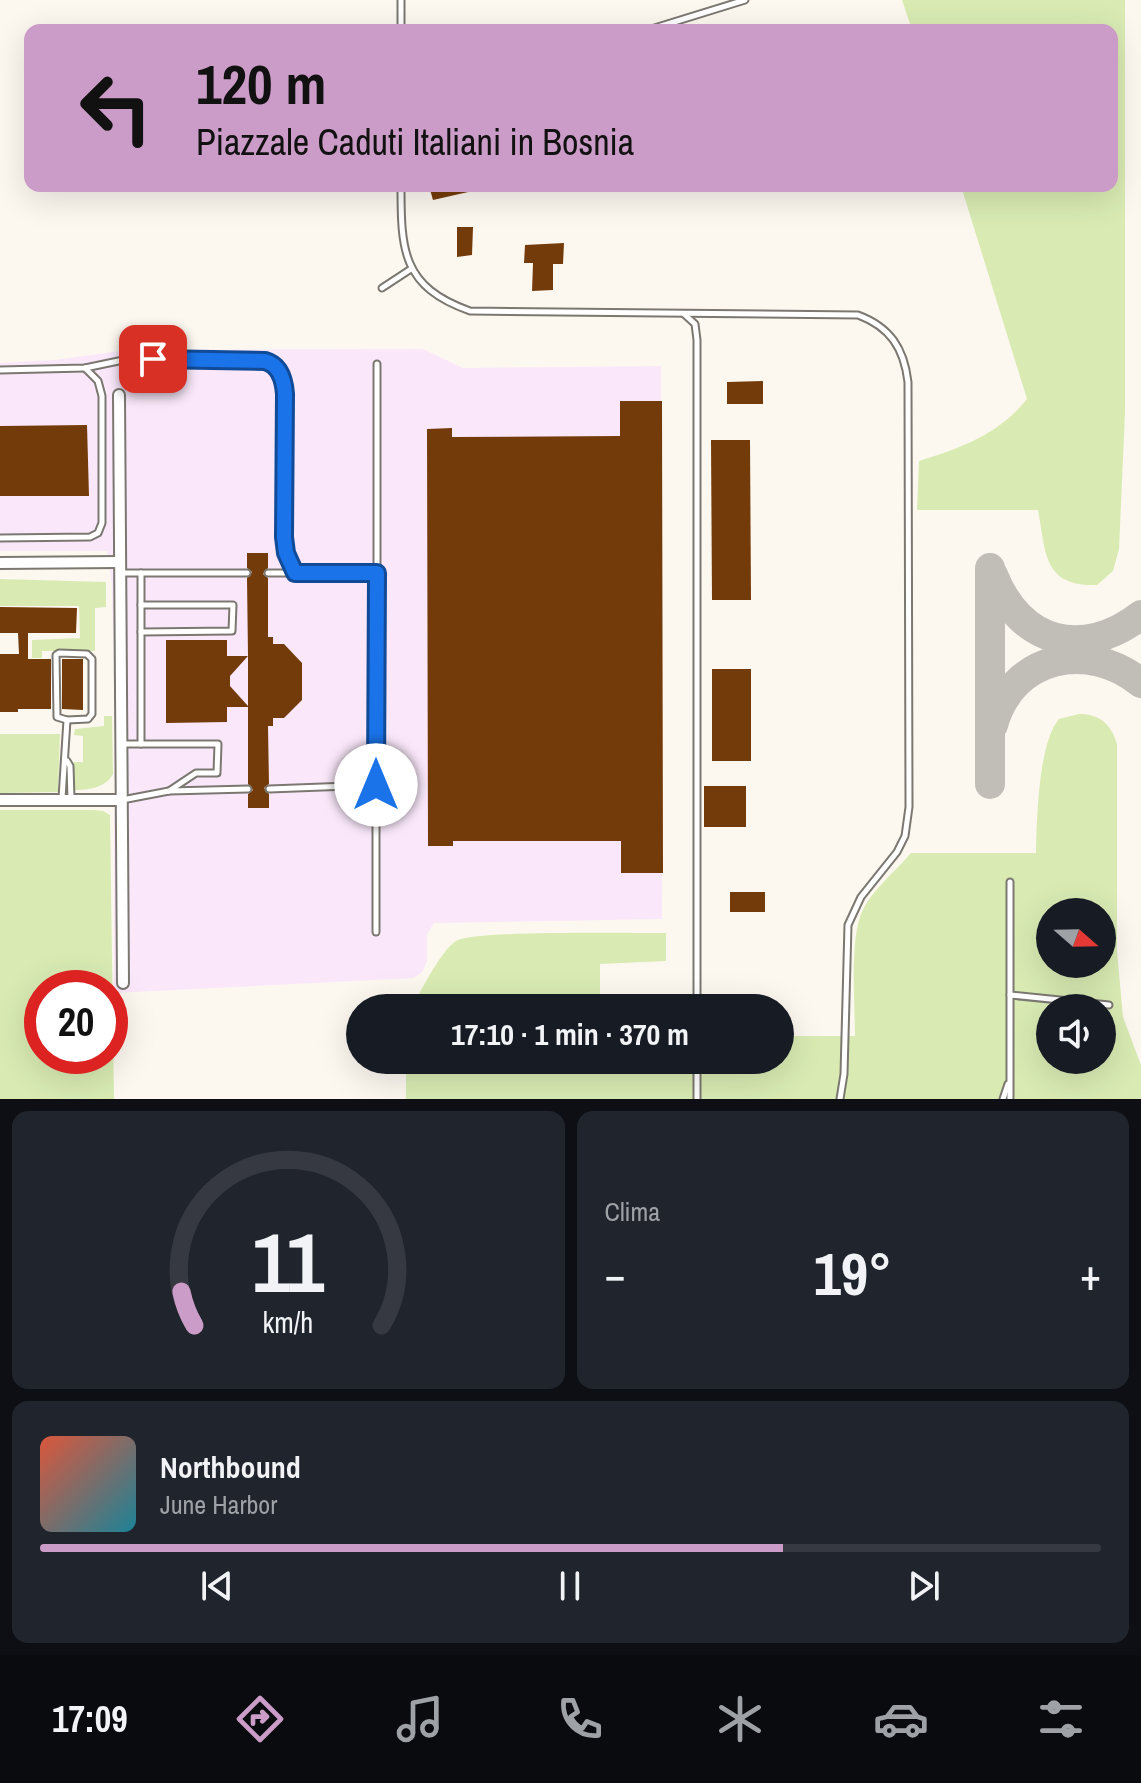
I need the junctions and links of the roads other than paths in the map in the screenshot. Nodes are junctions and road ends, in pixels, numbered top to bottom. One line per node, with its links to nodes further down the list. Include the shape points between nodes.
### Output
1 (401, 0): 3 (lane)
2 (745, 0): 4 (lane)
3 (401, 24)
4 (667, 24)
5 (401, 192): 6 (lane, via 402,242)
6 (412, 269): 7 (lane); 8 (lane, via 442,300 470,311)
7 (382, 288)
8 (684, 314): 37 (lane, via 695,324 697,340); 43 (lane, via 858,315 895,339 906,367 908,823 897,852 861,897 848,925)
9 (377, 364): 21 (lane)
10 (85, 368): 11 (lane); 13 (lane, via 98,381); 20 (lane, via 128,359 256,360 276,366 285,394 285,546)
11 (0, 370)
12 (119, 395): 13 (lane); 16 (street)
13 (102, 396): 14 (lane, via 98,533)
14 (0, 538)
15 (0, 563): 16 (street)
16 (119, 567): 17 (lane); 25 (street)
17 (141, 573): 18 (lane); 22 (lane)
18 (247, 573)
19 (268, 573): 20 (lane)
20 (295, 573): 21 (lane)
21 (377, 573): 27 (lane)
22 (141, 605): 23 (lane); 23 (lane, via 233,605 232,631)
23 (141, 632): 26 (lane)
24 (67, 720): 24 (lane, via 92,717 92,659 87,654 56,655 56,712); 32 (lane)
25 (121, 744): 26 (lane); 33 (street)
26 (141, 744): 30 (lane, via 218,744 217,773 196,773)
27 (376, 785): 29 (lane); 35 (lane)
28 (248, 789): 30 (lane)
29 (269, 789)
30 (169, 791): 33 (lane)
31 (0, 800): 32 (street)
32 (66, 800): 33 (street)
33 (121, 800): 36 (street)
34 (1010, 882): 38 (lane)
35 (376, 932)
36 (123, 970)
37 (697, 994)
38 (1010, 995): 39 (lane); 40 (lane)
39 (1036, 998)
40 (1010, 1067): 44 (lane); 45 (lane)
41 (697, 1074): 42 (lane)
42 (697, 1099)
43 (840, 1099)
44 (1003, 1099)
45 (1010, 1099)

